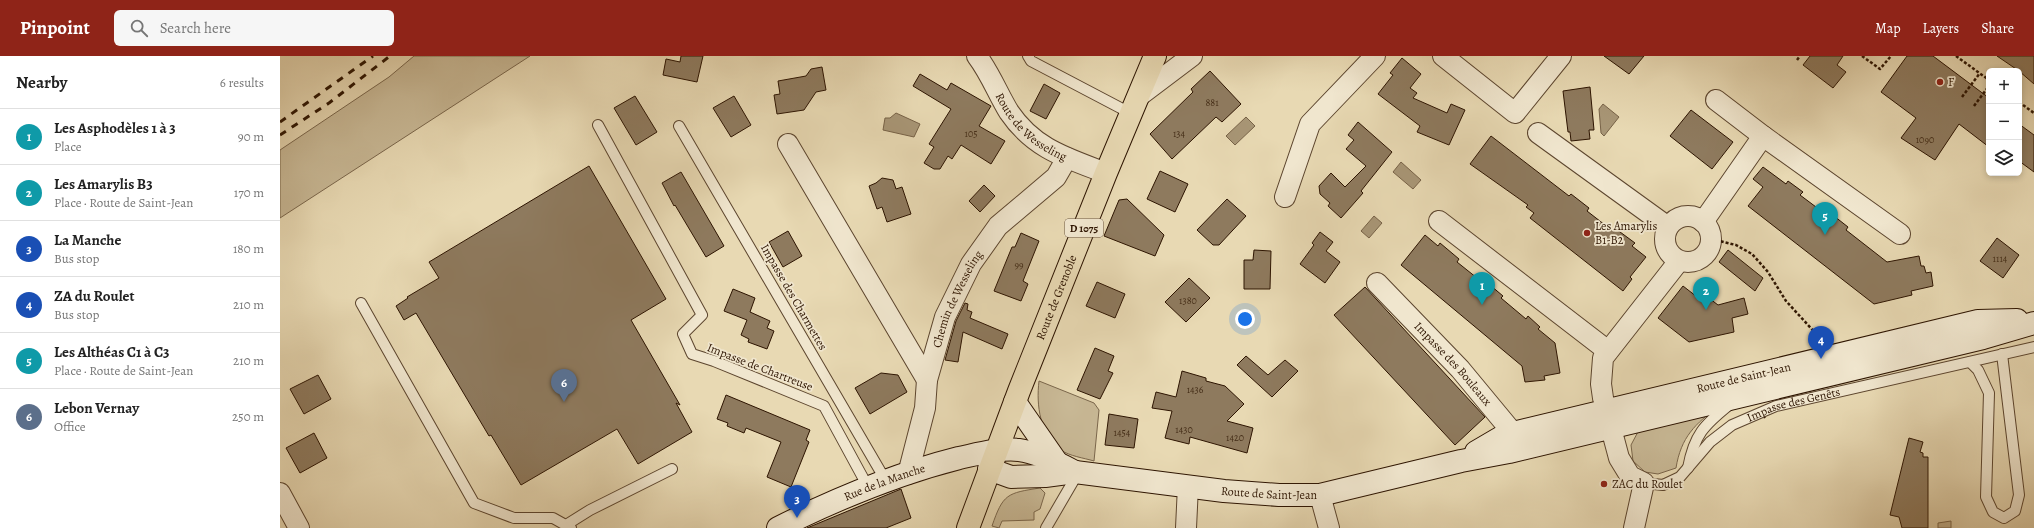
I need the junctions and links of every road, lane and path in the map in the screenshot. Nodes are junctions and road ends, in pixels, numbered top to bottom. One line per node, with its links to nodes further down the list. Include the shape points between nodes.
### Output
1 (977, 56): 27 (street, Route de Wesseling, via 1010,113 1037,143)
2 (1028, 56): 19 (lane, via 1031,61)
3 (1155, 56): 19 (main road, Route de Grenoble / D 1075)
4 (1192, 56): 19 (street)
5 (1375, 56): 29 (street, via 1310,124)
6 (1442, 56): 7 (street, via 1515,113)
7 (1560, 56)
8 (1800, 56): 12 (path)
9 (1862, 56): 10 (path, via 1880,69)
10 (1891, 56)
11 (1956, 56): 13 (path)
12 (1797, 60)
13 (1980, 73): 14 (path); 16 (path)
14 (1986, 78)
15 (1986, 90): 20 (path)
16 (1962, 97)
17 (1716, 100): 25 (street)
18 (2022, 104): 21 (path)
19 (1135, 105): 28 (main road, Route de Grenoble / D 1075)
20 (1974, 106)
21 (2034, 113)
22 (598, 124): 56 (lane, Impasse de Chartreuse, via 702,315 683,334 692,354 824,406)
23 (679, 126): 56 (lane, Impasse des Charmettes)
24 (1538, 133): 32 (street)
25 (1763, 136): 31 (street); 33 (street)
26 (788, 144): 45 (street)
27 (1067, 158): 28 (street, Route de Wesseling); 45 (street, Chemin de Wesseling, via 1056,177 998,226 971,264 945,317)
28 (1106, 172): 47 (main road, Route de Grenoble / D 1075)
29 (1285, 197)
30 (1439, 220): 42 (street)
31 (1703, 222): 32 (street, via 1694,217 1684,216); 34 (street, via 1709,230)
32 (1668, 227): 35 (street, via 1664,237 1666,247)
33 (1900, 234)
34 (1711, 240): 35 (street, via 1704,256 1697,261); 40 (path, via 1736,245 1752,254 1768,272 1786,301)
35 (1679, 261): 42 (street)
36 (1377, 283): 49 (street, Impasse des Bouleaux, via 1460,370)
37 (361, 303): 60 (lane, via 474,503 514,518 553,518)
38 (2034, 320): 48 (main road, Route de Saint-Jean, via 1978,321)
39 (2034, 323): 46 (main road, Route de Saint-Jean, via 1983,338)
40 (1819, 337)
41 (2034, 347): 43 (lane, Impasse des Genêts)
42 (1608, 351): 48 (street, Impasse des Genêts, via 1603,358 1601,384)
43 (2002, 354): 44 (lane, Impasse des Genêts); 44 (lane, via 2019,495 2015,511 2004,518 1993,512 1986,497 1989,393 1978,370)
44 (1970, 362): 51 (lane, Impasse des Genêts, via 1776,406 1752,415 1732,425 1710,442)
45 (927, 380): 54 (street, Chemin de Wesseling, via 925,408)
46 (1740, 395): 48 (main road, Route de Saint-Jean); 51 (lane, via 1706,423 1692,447)
47 (1015, 402): 50 (main road, Route de Grenoble / D 1075); 53 (main road)
48 (1609, 418): 49 (main road, Route de Saint-Jean); 55 (street, Impasse des Genêts, via 1620,460 1630,476)
49 (1511, 443): 59 (main road, Route de Saint-Jean, via 1505,435 1461,461)
50 (993, 460): 53 (main road, Route de Saint-Jean, via 1011,477 1045,476); 54 (main road, Rue de la Manche, via 931,465); 63 (main road, D 1075)
51 (1688, 468): 55 (lane, Impasse des Genêts, via 1680,477 1663,485)
52 (672, 469): 60 (lane, via 590,510)
53 (1071, 469): 57 (main road, Route de Saint-Jean); 64 (lane)
54 (908, 474): 56 (main road, Rue de la Manche)
55 (1644, 483): 67 (street)
56 (877, 484): 62 (main road, Rue de la Manche)
57 (1188, 486): 59 (main road, Route de Saint-Jean, via 1279,495); 65 (street)
58 (280, 493): 61 (street)
59 (1320, 495): 66 (street)
60 (569, 527)
61 (299, 528)
62 (778, 528)
63 (968, 528)
64 (1046, 528)
65 (1186, 528)
66 (1329, 528)
67 (1634, 528)

